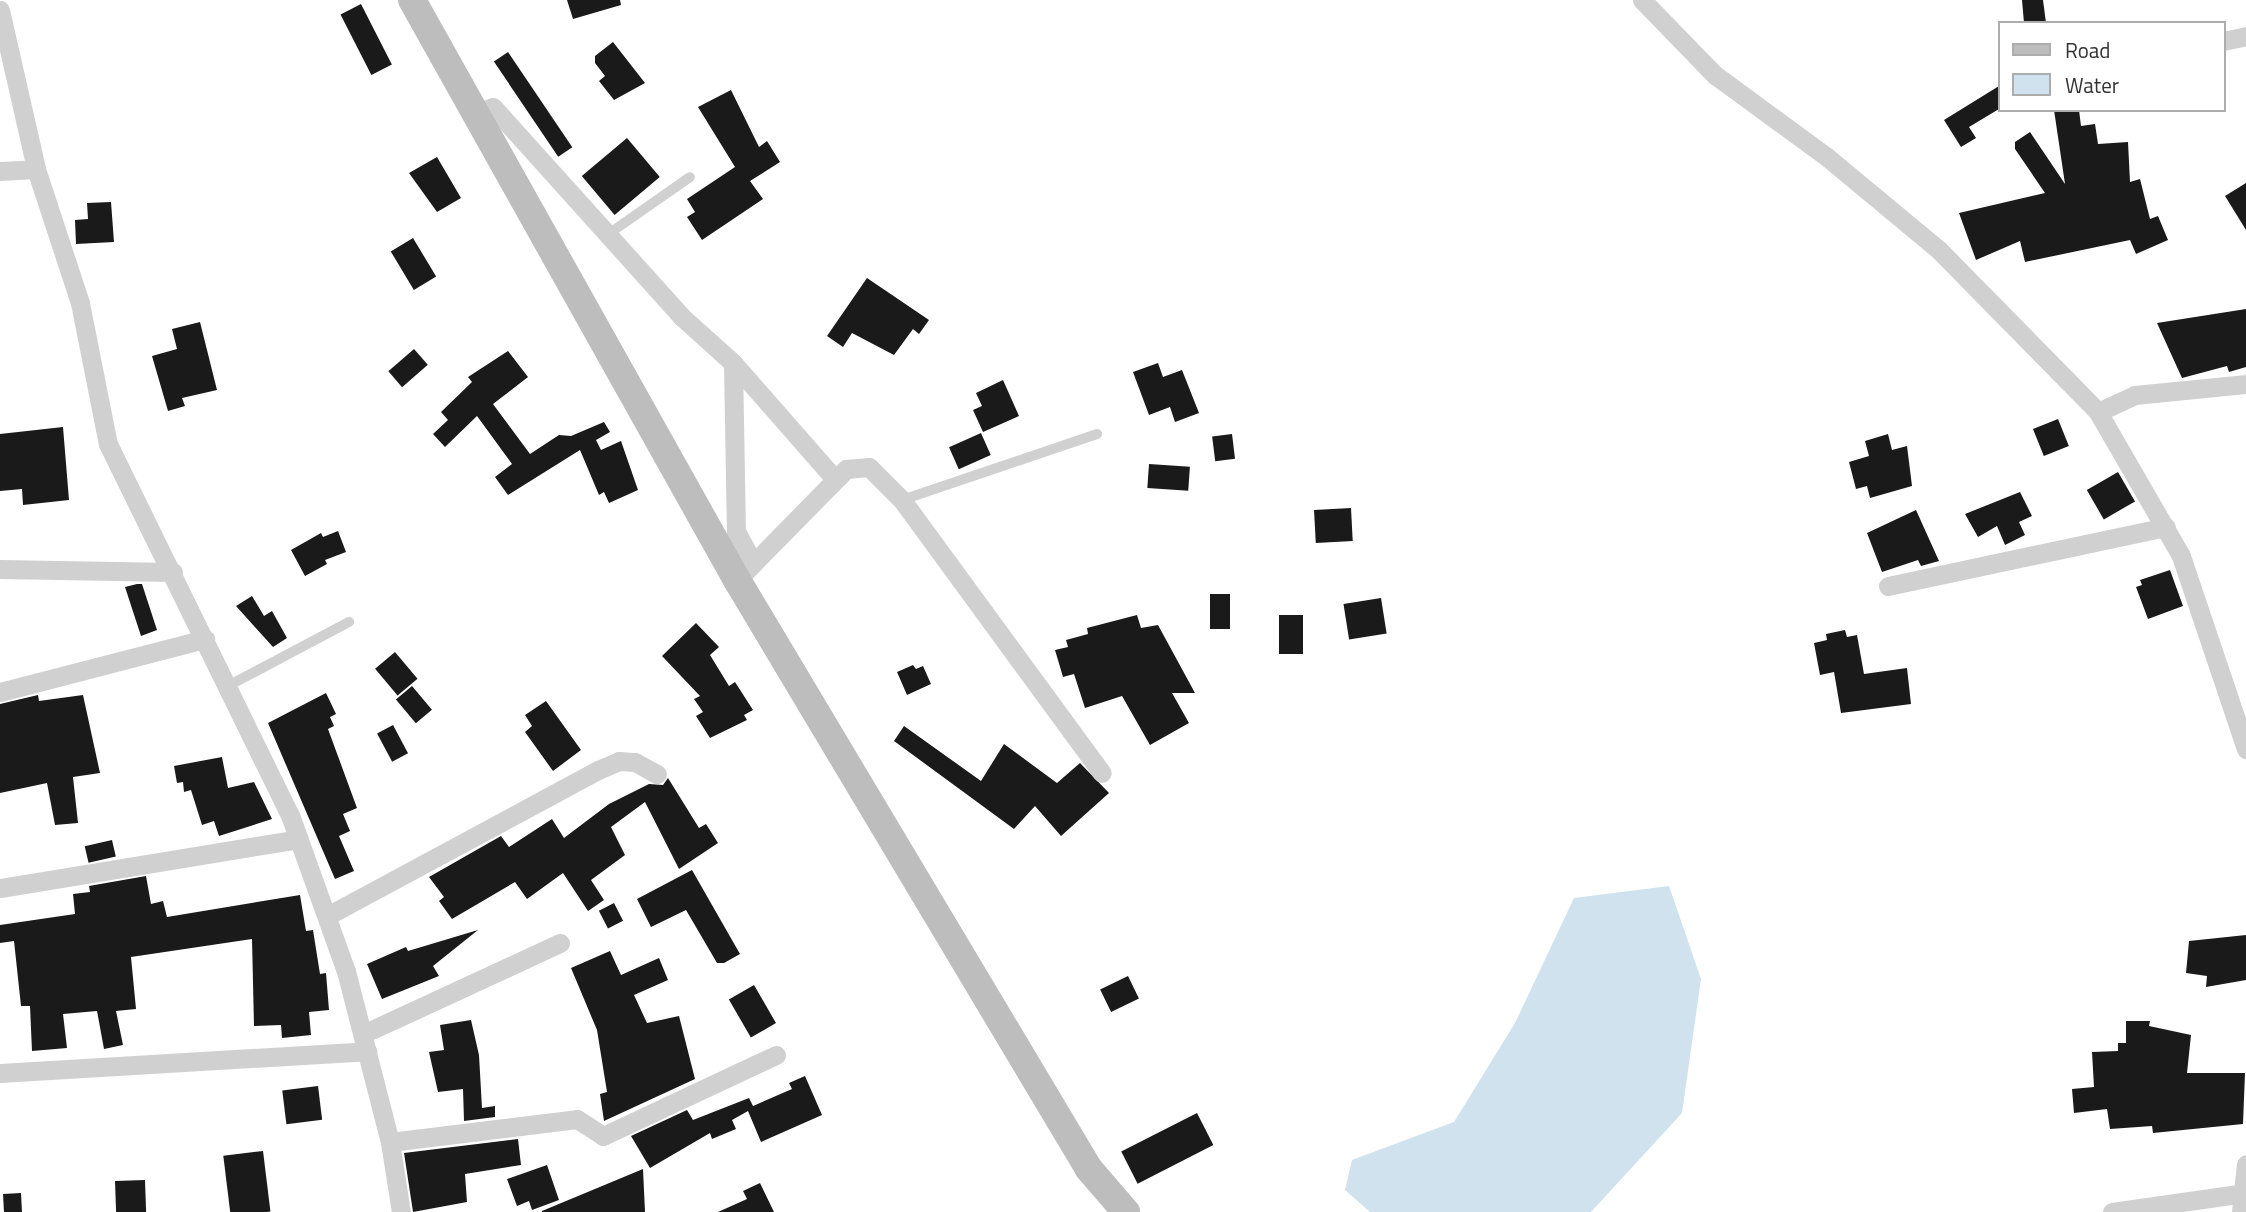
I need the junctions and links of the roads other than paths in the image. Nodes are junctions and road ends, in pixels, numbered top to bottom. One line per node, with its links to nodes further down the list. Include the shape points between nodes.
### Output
1 (412, 0): 6 (street)
2 (1642, 0): 13 (street, via 1715,75 1827,157 1939,250)
3 (0, 10): 7 (street)
4 (2246, 36): 5 (street)
5 (2225, 41)
6 (472, 115): 10 (street, via 493,107); 19 (street)
7 (36, 169): 8 (street); 20 (street, via 80,303 108,444)
8 (0, 171)
9 (690, 177): 10 (lane)
10 (607, 236): 11 (street, via 682,317)
11 (733, 363): 15 (street); 19 (street, via 736,531)
12 (2246, 384): 13 (street, via 2135,395)
13 (2098, 412): 17 (street)
14 (1097, 434): 16 (lane)
15 (835, 479): 16 (street, via 846,469 869,467); 19 (street)
16 (902, 500): 27 (street)
17 (2166, 527): 21 (street); 26 (street)
18 (0, 569): 20 (street)
19 (745, 571): 40 (street, via 1089,1169)
20 (173, 572): 23 (street)
21 (1888, 586)
22 (349, 622): 24 (lane)
23 (205, 639): 24 (street); 25 (street)
24 (228, 686): 29 (street)
25 (0, 692)
26 (2246, 749)
27 (1102, 773)
28 (657, 774): 31 (street, via 635,762 619,761)
29 (299, 839): 30 (street); 31 (street)
30 (0, 888)
31 (327, 916): 33 (street)
32 (560, 943): 33 (street)
33 (365, 1043): 35 (street); 36 (street)
34 (776, 1055): 36 (street, via 603,1136 577,1119)
35 (0, 1073)
36 (390, 1142): 39 (street)
37 (2246, 1164): 38 (street)
38 (2243, 1200): 41 (street)
39 (401, 1212)
40 (1126, 1212)
41 (2112, 1212)

